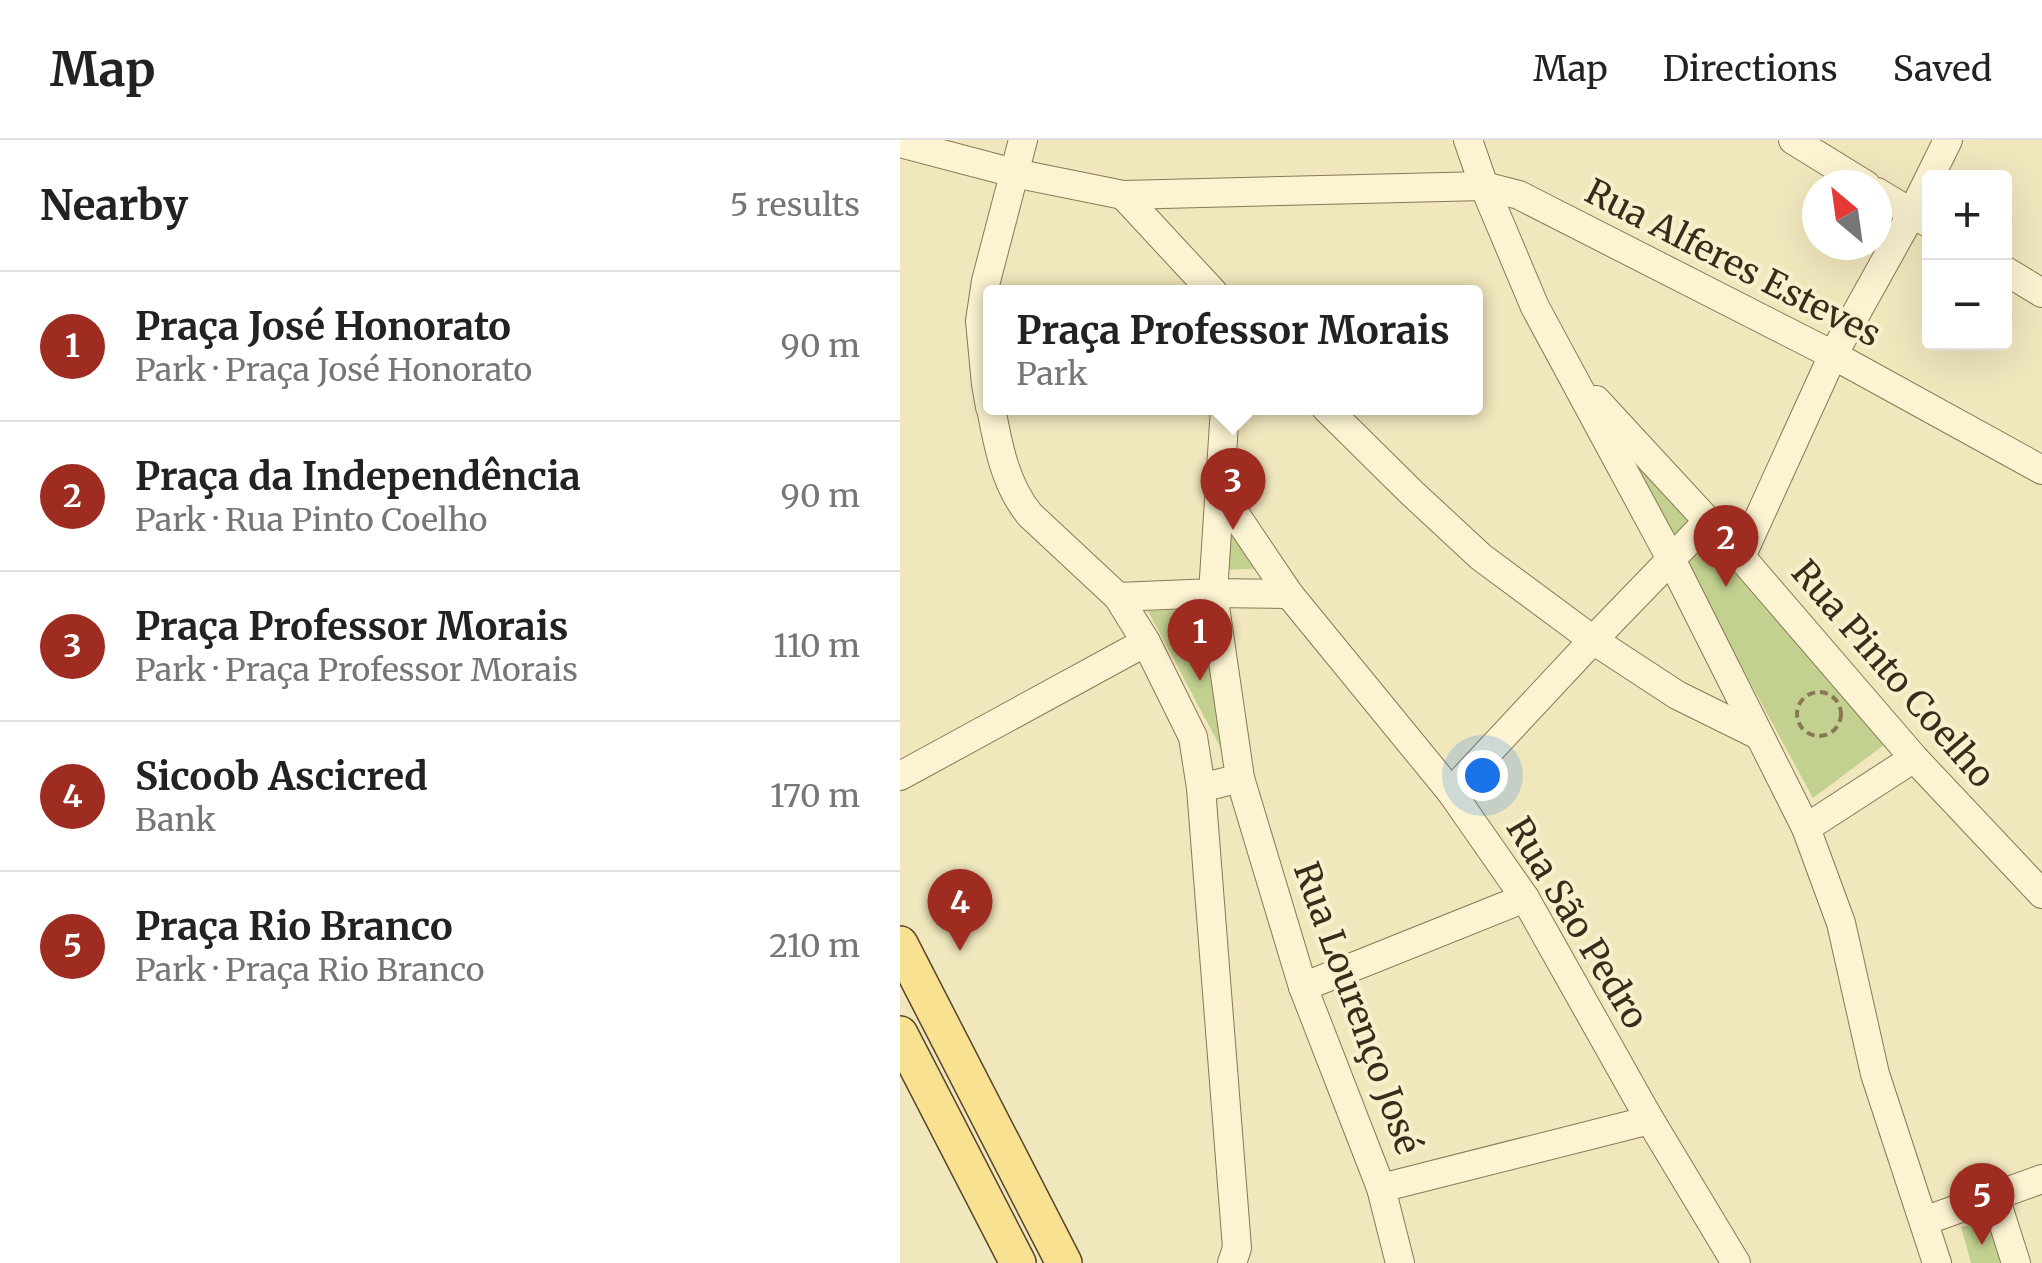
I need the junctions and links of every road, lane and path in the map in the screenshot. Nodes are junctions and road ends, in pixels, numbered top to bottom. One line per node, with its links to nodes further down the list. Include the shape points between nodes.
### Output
1 (1023, 140): 7 (street)
2 (1468, 140): 8 (street)
3 (1792, 140): 6 (street)
4 (1948, 140): 12 (street)
5 (900, 143): 7 (street, Rua Alferes Esteves)
6 (1841, 170)
7 (1014, 172): 10 (street, Rua Alferes Esteves); 15 (street)
8 (1484, 186): 9 (street, Rua Alferes Esteves); 20 (street, Rua Alferes Esteves, via 1534,202); 21 (street)
9 (1179, 193): 10 (street, Rua Alferes Esteves); 13 (street)
10 (1123, 195): 13 (street)
11 (1892, 201): 12 (street)
12 (1921, 219): 20 (street)
13 (1166, 241): 16 (street)
14 (2012, 275): 17 (street)
15 (985, 285)
16 (1207, 285)
17 (2042, 293)
18 (983, 301): 19 (street)
19 (983, 353)
20 (1833, 355): 25 (street, Rua Alferes Esteves); 28 (street)
21 (1568, 370): 27 (street, Rua Pinto Coelho); 29 (street)
22 (992, 415): 32 (street, via 1018,500)
23 (1225, 415): 26 (street)
24 (1333, 415): 33 (street, via 1481,557)
25 (2042, 470)
26 (1221, 493): 30 (street, Rua Lourenço José); 31 (street, Rua São Pedro)
27 (1708, 521): 28 (street, Rua Pinto Coelho); 29 (street)
28 (1741, 557): 37 (street, Rua Pinto Coelho)
29 (1671, 559): 33 (street); 36 (street)
30 (1213, 593): 31 (street); 32 (street); 39 (street, Rua Lourenço José)
31 (1288, 594): 41 (street, Rua São Pedro)
32 (1118, 597): 34 (street)
33 (1593, 640): 36 (street, via 1676,695); 41 (street)
34 (1146, 642): 38 (street); 40 (street, via 1193,736)
35 (1827, 692): 35 (path, via 1840,704 1842,722 1830,735 1812,737 1799,725 1797,707 1809,694)
36 (1758, 735): 42 (street)
37 (1914, 758): 42 (street); 43 (street, Rua Pinto Coelho)
38 (900, 776)
39 (1240, 778): 40 (street); 46 (street, Rua Lourenço José)
40 (1201, 788): 53 (street)
41 (1452, 792): 44 (street, Rua São Pedro)
42 (1806, 828): 52 (street, via 1841,924 1875,1074)
43 (2042, 894)
44 (1525, 898): 46 (street); 48 (street, Rua São Pedro)
45 (900, 944): 55 (main road)
46 (1303, 987): 50 (street, Rua Lourenço José)
47 (900, 1034): 54 (main road)
48 (1650, 1120): 50 (street); 57 (street, Rua São Pedro)
49 (2042, 1179): 51 (street)
50 (1381, 1188): 56 (street, Rua Lourenço José)
51 (1996, 1196): 52 (street); 59 (street)
52 (1924, 1221): 58 (street)
53 (1234, 1256)
54 (1018, 1263)
55 (1064, 1263)
56 (1400, 1263)
57 (1736, 1263)
58 (1938, 1263)
59 (2016, 1263)

